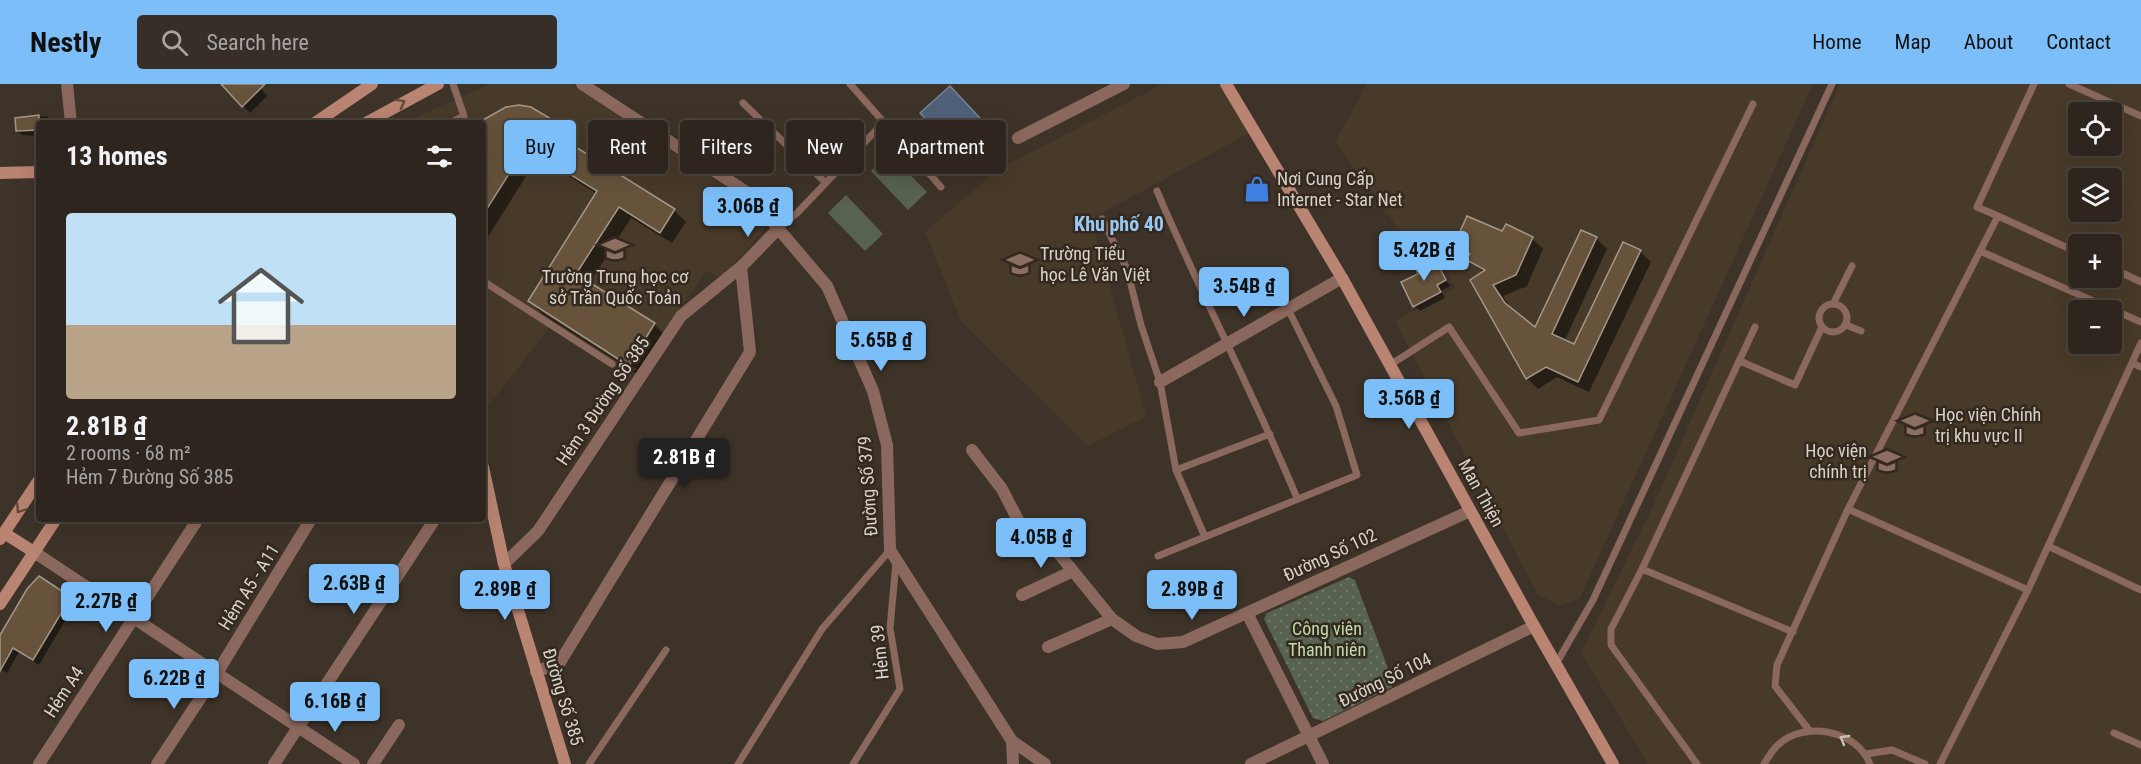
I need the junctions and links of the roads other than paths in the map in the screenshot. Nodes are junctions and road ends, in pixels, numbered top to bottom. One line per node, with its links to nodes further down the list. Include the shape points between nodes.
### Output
1 (67, 84): 15 (street)
2 (372, 84): 16 (street)
3 (438, 84): 17 (street, one-way to 3)
4 (453, 84): 18 (lane, via 464,116)
5 (582, 84): 30 (street, Đường Số 379, via 748,194)
6 (850, 84): 19 (lane)
7 (1124, 84): 21 (street)
8 (1227, 84): 36 (street, Man Thiện)
9 (1832, 84): 86 (lane, via 1593,600)
10 (2034, 84): 28 (lane, via 1977,207)
11 (2069, 84): 14 (lane)
12 (743, 103): 25 (lane)
13 (1753, 104): 51 (lane, via 1599,420 1518,433 1449,327)
14 (2141, 116)
15 (71, 120)
16 (319, 120)
17 (372, 120)
18 (456, 120)
19 (882, 120)
20 (876, 130): 25 (lane)
21 (1018, 138)
22 (36, 172): 23 (street)
23 (0, 173)
24 (930, 174): 26 (lane)
25 (826, 183): 30 (lane)
26 (941, 187)
27 (1157, 191): 47 (lane, via 1197,286)
28 (1998, 216): 31 (lane); 32 (lane)
29 (1102, 219): 53 (lane, via 1126,269)
30 (778, 229): 34 (street, Hẻm 3 Đường Số 385); 70 (street, Đường Số 379, via 827,286 873,391 887,445)
31 (2068, 248)
32 (1980, 251): 41 (lane); 60 (lane)
33 (1852, 266): 39 (lane)
34 (741, 267): 72 (street, Hẻm 3 Đường Số 385, via 681,316 538,531); 87 (street, via 750,352 560,662)
35 (2122, 273): 37 (lane)
36 (1342, 278): 40 (street); 51 (street, Man Thiện)
37 (2141, 282)
38 (486, 283): 50 (lane)
39 (1833, 304): 42 (lane, via 1844,309); 44 (lane, via 1821,312)
40 (1288, 309): 47 (street); 59 (lane, via 1336,406 1357,475)
41 (2141, 322)
42 (1846, 325): 44 (lane, via 1832,333); 45 (lane)
43 (1755, 327): 48 (lane)
44 (1822, 327): 48 (lane, via 1796,385)
45 (1861, 331)
46 (2141, 343): 49 (lane)
47 (1228, 344): 53 (street); 54 (lane)
48 (1740, 361): 73 (lane)
49 (2132, 363): 52 (lane); 68 (lane)
50 (612, 364)
51 (1390, 365): 61 (street, Man Thiện)
52 (2141, 367)
53 (1160, 382): 56 (lane)
54 (1270, 434): 56 (lane); 59 (lane)
55 (972, 450): 74 (street, Đường Số 102, via 1002,489 1019,522 1051,544)
56 (1176, 470): 67 (lane)
57 (486, 481): 72 (street, Đường Số 385)
58 (36, 485): 66 (street, one-way to 66)
59 (1297, 498): 67 (lane)
60 (1848, 508): 75 (lane); 83 (lane)
61 (1470, 511): 79 (street, Đường Số 102); 82 (street, Man Thiện)
62 (54, 522): 69 (street)
63 (196, 522): 80 (street, Hẻm A4)
64 (309, 522): 88 (street, Hẻm A5 - A11)
65 (433, 522): 90 (street)
66 (2, 536): 69 (street)
67 (1205, 537): 71 (lane)
68 (2048, 546): 75 (lane); 76 (lane)
69 (34, 552): 78 (street); 80 (street)
70 (893, 555): 94 (street); 104 (lane, via 822,629); 105 (lane, Hẻm 39, via 890,627 900,689)
71 (1158, 556)
72 (504, 564): 87 (street, Đường Số 385)
73 (1642, 569): 83 (lane); 111 (lane, via 1611,629 1611,645)
74 (1073, 571): 77 (street); 81 (street, Đường Số 102)
75 (2028, 590): 115 (lane)
76 (2141, 590)
77 (1022, 595)
78 (0, 604)
79 (1247, 613): 81 (street, Đường Số 102, via 1183,642 1157,644 1136,636); 93 (street)
80 (134, 618): 88 (street); 97 (street, Hẻm A4)
81 (1112, 619): 84 (street)
82 (1534, 626): 86 (street, Man Thiện); 93 (street, Đường Số 104)
83 (1793, 633): 91 (lane, via 1777,665 1775,686)
84 (1048, 646)
85 (666, 650): 103 (lane)
86 (1556, 664): 110 (street, Man Thiện)
87 (536, 672): 102 (street, Đường Số 385)
88 (217, 673): 90 (street); 98 (street, Hẻm A5 - A11)
89 (399, 725): 101 (street)
90 (298, 727): 99 (street); 100 (street)
91 (1809, 730): 96 (lane, one-way to 91, via 1841,734); 112 (lane, via 1779,744)
92 (2114, 733): 95 (lane)
93 (1310, 736): 108 (street, Đường Số 104); 109 (street)
94 (1012, 741): 106 (street); 107 (street)
95 (2141, 745)
96 (1866, 754): 113 (lane); 114 (lane, via 1892,750)
97 (39, 764)
98 (157, 764)
99 (274, 764)
100 (354, 764)
101 (373, 764)
102 (565, 764)
103 (589, 764)
104 (738, 764)
105 (853, 764)
106 (1013, 764)
107 (1045, 764)
108 (1251, 764)
109 (1323, 764)
110 (1613, 764)
111 (1696, 764)
112 (1764, 764)
113 (1870, 764)
114 (1925, 764)
115 (1940, 764)

